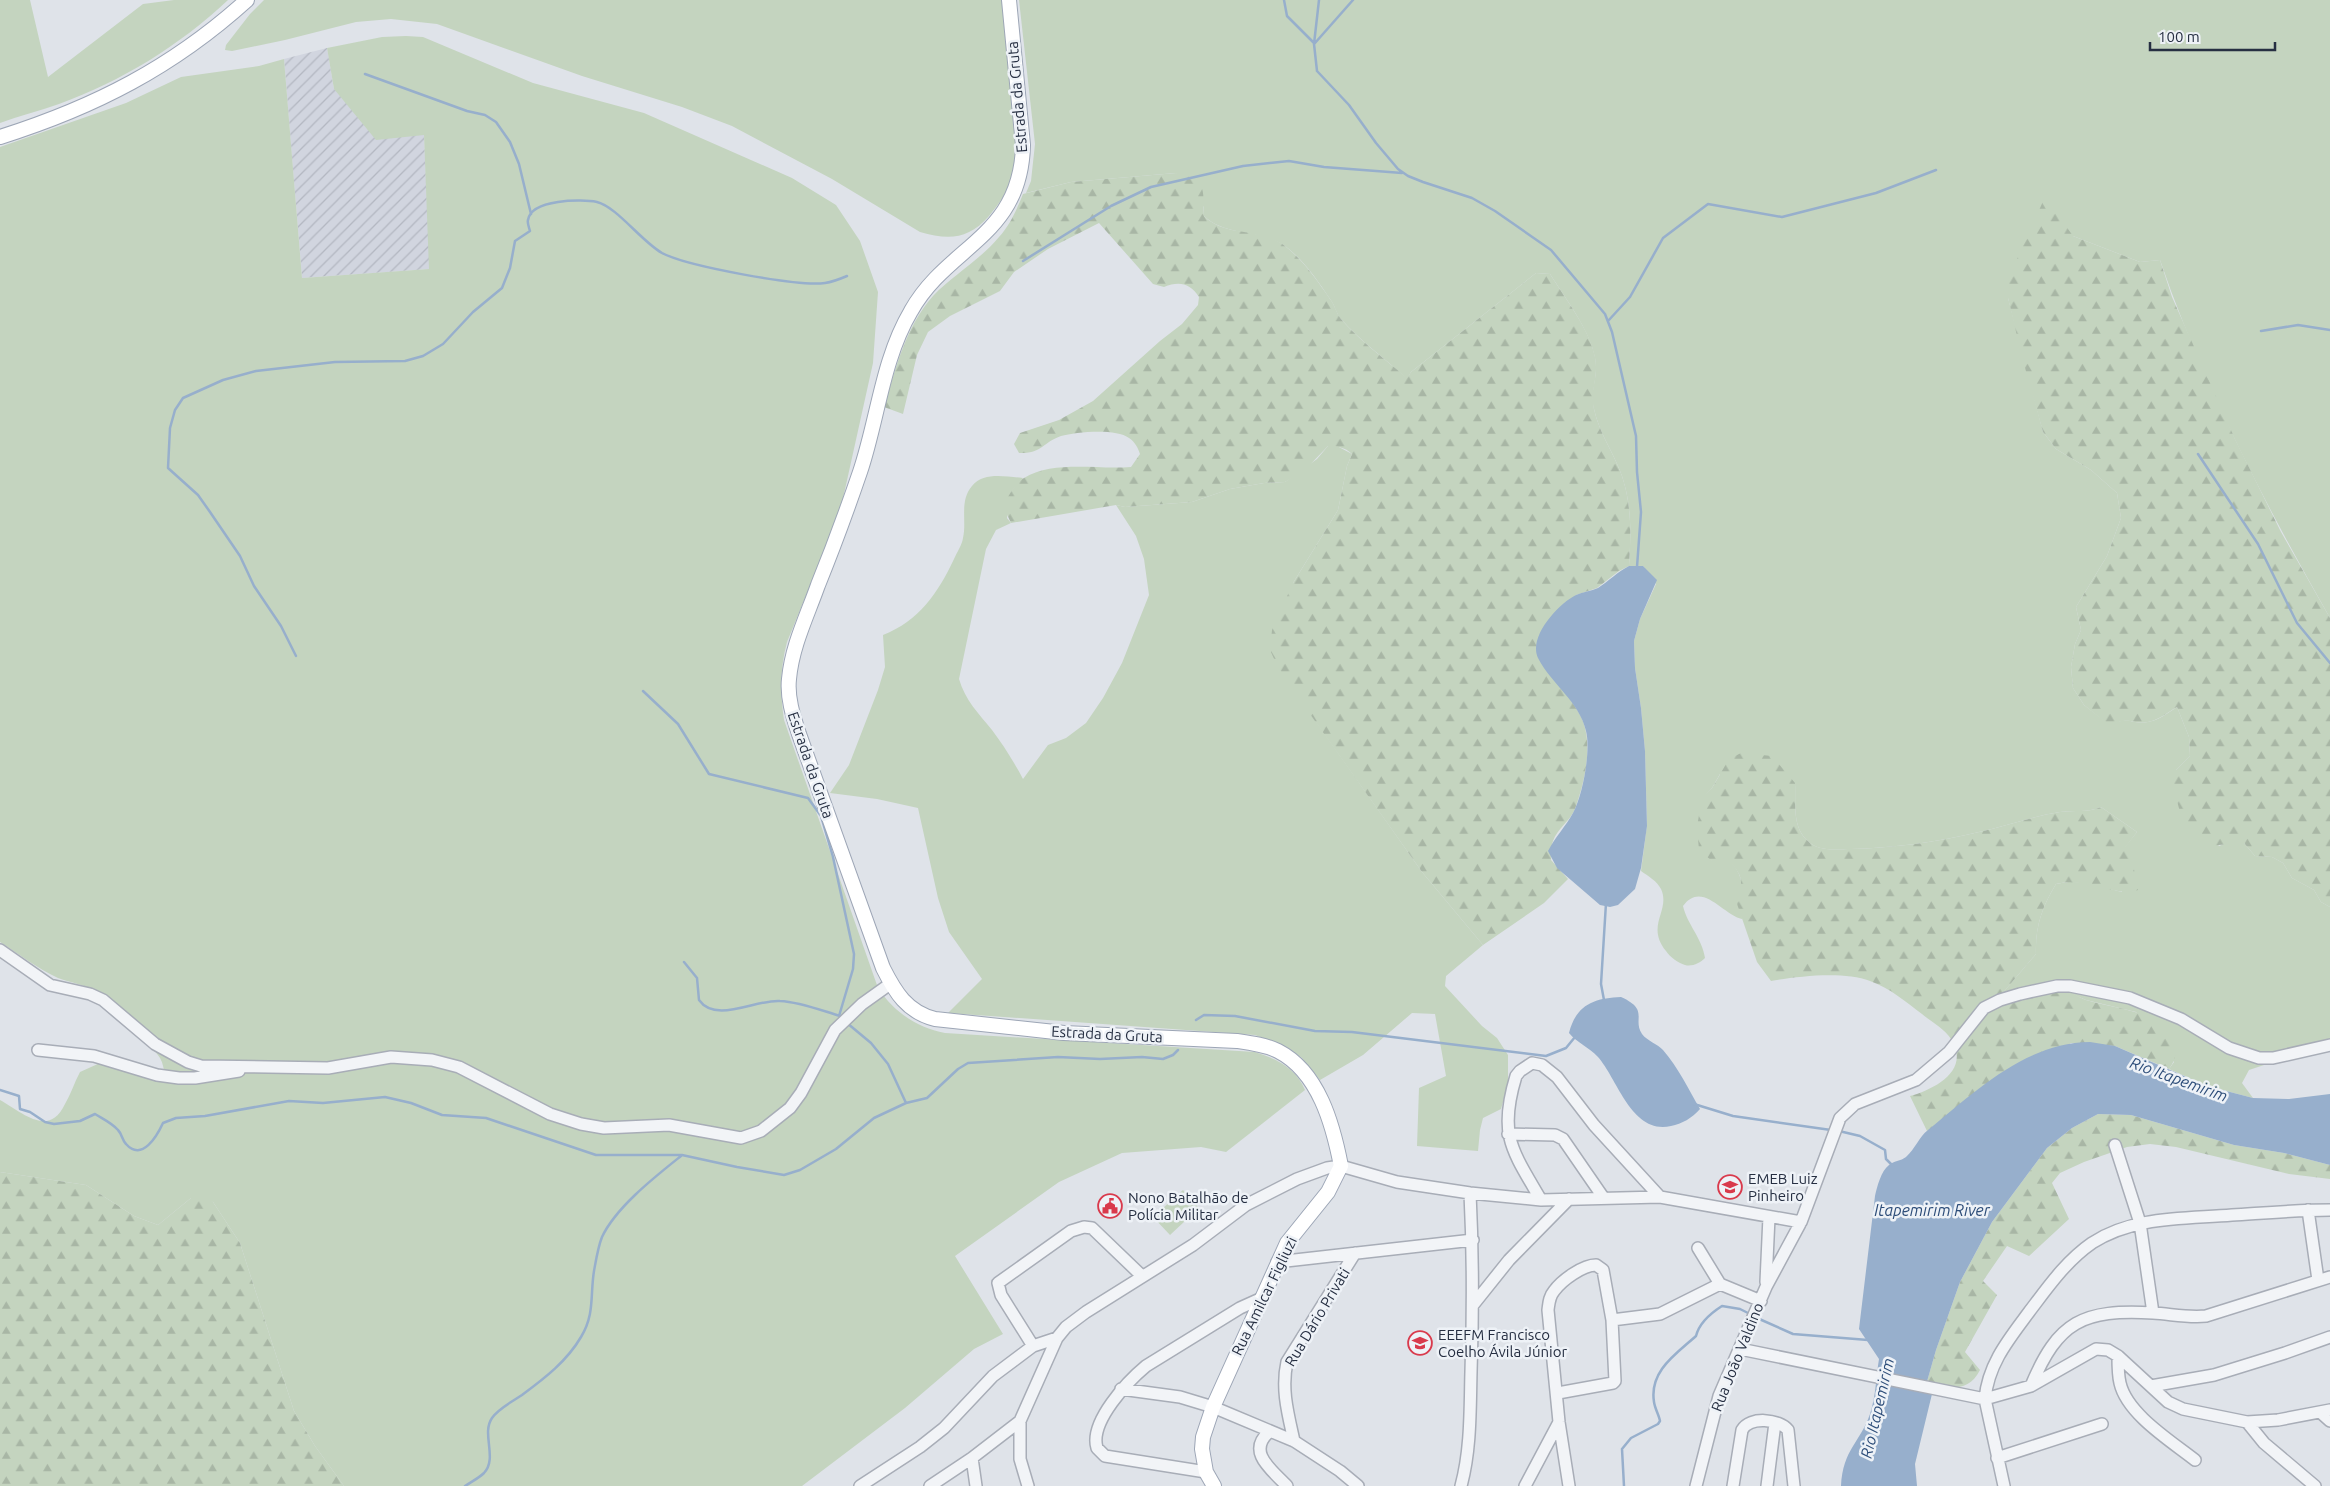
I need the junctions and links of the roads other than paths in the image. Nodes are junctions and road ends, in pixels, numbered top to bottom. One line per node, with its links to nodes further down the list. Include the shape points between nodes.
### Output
1 (247, 0): 3 (main road, via 202,38 144,76 74,111)
2 (1009, 0): 5 (main road, Estrada da Gruta, via 1022,117 1023,161 1016,187 991,229 925,288 902,327 886,373 861,471 806,613 788,680 796,725)
3 (0, 137)
4 (0, 950): 8 (street, via 50,985 103,1000 155,1044 188,1062)
5 (890, 984): 8 (street, via 862,1004 835,1030 790,1108 761,1131 740,1138 668,1125 604,1128 581,1124 550,1114 459,1067 432,1060 391,1058 328,1068); 11 (main road, Estrada da Gruta, via 908,1007 921,1016 935,1019 1064,1034 1237,1041 1279,1051 1296,1064 1323,1104)
6 (2330, 1045): 20 (street, Rua João Valdino, via 2273,1058 2259,1058 2229,1048 2181,1018 2130,998 2083,987 2057,986 2020,994 1984,1008 1949,1052 1916,1080 1859,1102 1842,1114)
7 (38, 1050): 8 (street, via 94,1056 158,1075 180,1078 220,1075)
8 (260, 1066)
9 (1508, 1134): 13 (street, via 1516,1076 1532,1063 1542,1065 1557,1077 1594,1125); 14 (street, via 1555,1135 1567,1143); 16 (street, via 1512,1148)
10 (2115, 1145): 21 (street)
11 (1341, 1166): 12 (street, via 1397,1182); 25 (main road, Rua Amilcar Figliuzi, via 1328,1192 1298,1227); 26 (street, via 1327,1168 1260,1197 1231,1214 1193,1245)
12 (1470, 1193): 16 (street); 22 (street)
13 (1660, 1197): 14 (street); 19 (street)
14 (1603, 1198): 15 (street)
15 (1569, 1199): 16 (street); 31 (street, via 1514,1255)
16 (1540, 1200)
17 (2308, 1210): 18 (street); 21 (street); 27 (street)
18 (2330, 1210)
19 (1769, 1217): 20 (street); 29 (street, Rua João Valdino)
20 (1800, 1222): 29 (street, Rua João Valdino)
21 (2140, 1223): 33 (street); 44 (street, via 2094,1242 2062,1269 1999,1355 1986,1385)
22 (1473, 1240): 24 (street); 31 (street)
23 (1698, 1248): 28 (street)
24 (1355, 1253): 25 (street); 54 (street, Rua Dário Privati, via 1287,1362 1286,1405)
25 (1277, 1262): 30 (main road, Rua Amilcar Figliuzi)
26 (1142, 1276): 36 (street, via 1086,1312); 37 (street, via 1092,1228 1071,1232 998,1282 1001,1295)
27 (2324, 1278): 33 (street, via 2206,1316 2189,1318)
28 (1720, 1284): 32 (street); 34 (street, via 1660,1314)
29 (1766, 1287): 32 (street, Rua João Valdino)
30 (1256, 1300): 42 (street, via 1146,1366); 45 (main road, Rua Amilcar Figliuzi)
31 (1473, 1304): 66 (street, via 1469,1443)
32 (1756, 1311): 38 (street, Rua João Valdino)
33 (2153, 1313): 40 (street, via 2112,1313 2074,1323 2056,1339 2042,1359)
34 (1612, 1320): 43 (street, via 1615,1381); 43 (street, via 1600,1266 1587,1266 1554,1290 1548,1310)
35 (2330, 1337): 41 (street, via 2214,1374)
36 (1057, 1338): 37 (street); 47 (street)
37 (1033, 1346): 59 (street, via 993,1376 932,1439)
38 (1740, 1349): 44 (street); 69 (street, Rua João Valdino, via 1719,1396)
39 (2118, 1356): 40 (street, via 2108,1350 2096,1349); 41 (street); 57 (street, via 2120,1383 2131,1405)
40 (2030, 1386): 44 (street)
41 (2151, 1386): 50 (street, via 2168,1402 2183,1409)
42 (1121, 1389): 45 (street, via 1180,1397); 58 (street, via 1096,1437 1100,1452 1110,1458)
43 (1558, 1393): 49 (street)
44 (1985, 1398): 56 (street)
45 (1213, 1407): 53 (street); 58 (main road, Rua Amilcar Figliuzi, via 1203,1437)
46 (2325, 1411): 48 (street); 50 (street)
47 (1020, 1421): 55 (street); 62 (street, via 1020,1459)
48 (2330, 1421)
49 (1559, 1422): 67 (street); 68 (street)
50 (2247, 1422): 74 (street, via 2264,1443)
51 (1775, 1423): 70 (street, via 1752,1422 1744,1426); 71 (street); 72 (street, via 1785,1426 1790,1433)
52 (2102, 1424): 56 (street)
53 (1269, 1432): 54 (street); 64 (street, via 1262,1438 1260,1453)
54 (1294, 1441): 65 (street)
55 (972, 1458): 60 (street); 61 (street)
56 (1997, 1458): 73 (street)
57 (2194, 1460)
58 (1206, 1472): 63 (main road)
59 (860, 1486)
60 (930, 1486)
61 (976, 1486)
62 (1028, 1486)
63 (1214, 1486)
64 (1288, 1486)
65 (1358, 1486)
66 (1461, 1486)
67 (1526, 1486)
68 (1569, 1486)
69 (1696, 1486)
70 (1733, 1486)
71 (1767, 1486)
72 (1794, 1486)
73 (2004, 1486)
74 (2315, 1486)

